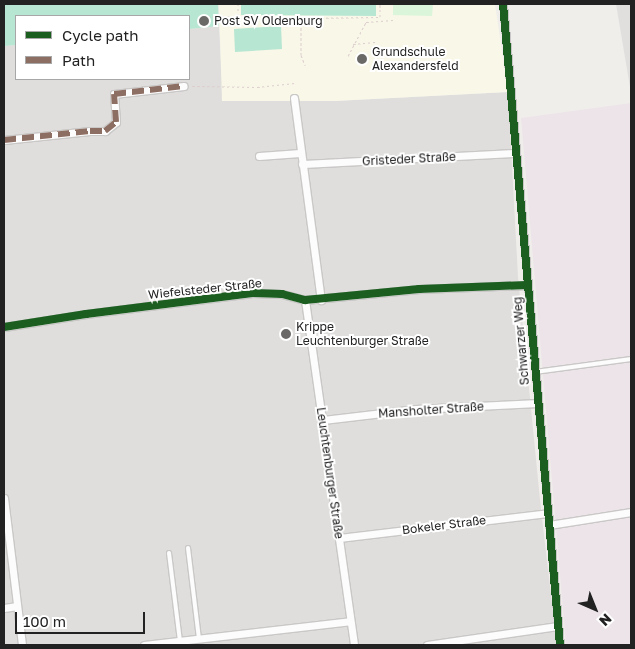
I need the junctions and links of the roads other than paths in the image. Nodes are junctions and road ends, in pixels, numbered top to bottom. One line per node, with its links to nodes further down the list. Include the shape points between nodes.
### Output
1 (503, 4): 6 (street, Schwarzer Weg)
2 (184, 86): 4 (street, via 114,94 116,122 105,131)
3 (294, 98): 5 (street)
4 (4, 140)
5 (300, 153): 7 (street); 8 (street)
6 (515, 153): 8 (street, Gristeder Straße); 9 (street, Schwarzer Weg)
7 (260, 156)
8 (302, 164): 11 (street)
9 (528, 285): 11 (street, Wiefelsteder Straße, via 419,289); 14 (street, Schwarzer Weg)
10 (305, 300): 11 (street, Wiefelsteder Straße); 12 (street, Wiefelsteder Straße, via 282,294 253,293); 16 (street, Leuchtenburger Straße)
11 (321, 300)
12 (4, 327)
13 (631, 360): 14 (lane, Schwarzer Weg)
14 (535, 372): 15 (street, Schwarzer Weg)
15 (538, 403): 16 (street, Mansholter Straße, via 416,409); 19 (street, Schwarzer Weg)
16 (323, 420): 21 (street, Leuchtenburger Straße)
17 (4, 498): 24 (street)
18 (631, 512): 20 (street)
19 (548, 513): 20 (street, Schwarzer Weg); 21 (street, Bokeler Straße)
20 (549, 525): 27 (street, Schwarzer Weg)
21 (339, 538): 26 (street, Leuchtenburger Straße)
22 (188, 548): 28 (lane)
23 (169, 553): 29 (lane)
24 (17, 606): 25 (street); 30 (street)
25 (4, 608)
26 (350, 621): 28 (street); 32 (street, Leuchtenburger Straße)
27 (558, 626): 33 (street); 34 (street, Schwarzer Weg)
28 (198, 639): 29 (street)
29 (180, 641): 31 (street)
30 (22, 645)
31 (144, 645)
32 (354, 645)
33 (427, 645)
34 (560, 645)

